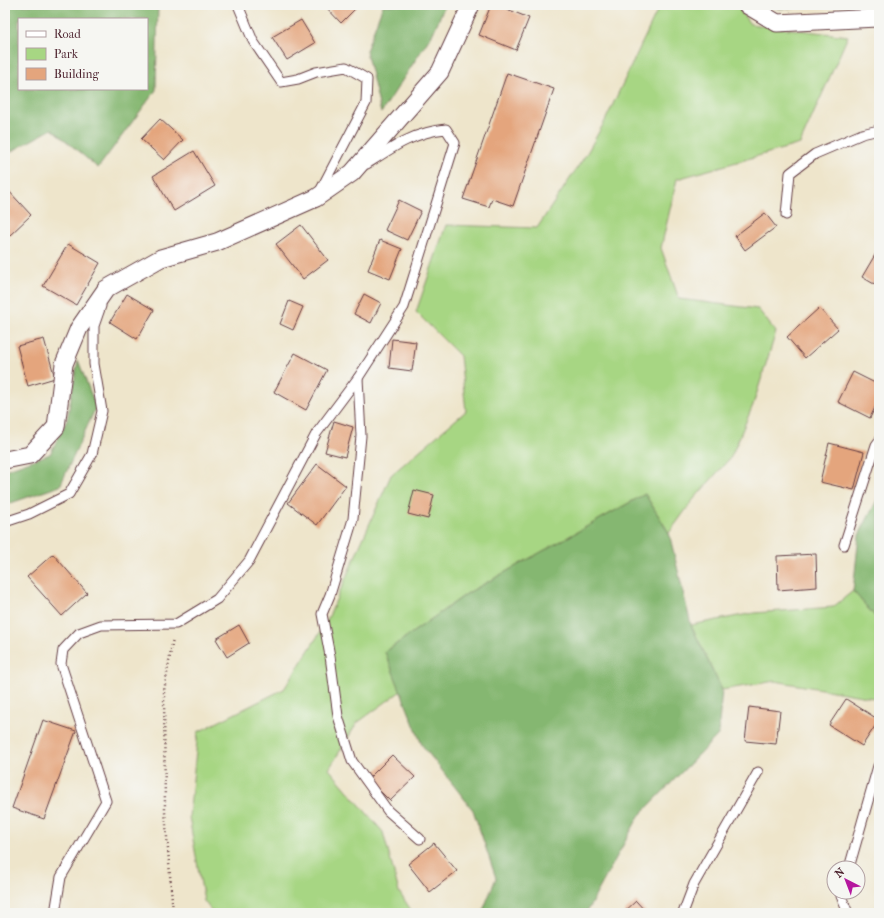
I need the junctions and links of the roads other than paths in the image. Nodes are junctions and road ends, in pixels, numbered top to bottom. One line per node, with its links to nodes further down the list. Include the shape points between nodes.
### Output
1 (238, 5): 7 (lane, via 253,41 280,82 346,67 367,79 366,103)
2 (471, 5): 6 (street, via 440,72)
3 (747, 5): 4 (street, via 777,23)
4 (879, 19)
5 (879, 130): 8 (lane, via 862,134 815,154 790,173)
6 (352, 173): 7 (street); 10 (lane, via 402,142 433,131 446,130 455,143 404,308)
7 (316, 198): 9 (street, via 217,242 161,258)
8 (786, 215)
9 (106, 289): 12 (street, via 79,328 64,364 56,427 30,455); 13 (lane, via 94,326 94,364 102,411 92,454 69,494 29,514)
10 (358, 378): 17 (lane, via 361,436 353,519 322,614 338,716 352,761 388,811); 20 (lane, via 316,434 249,561 217,599 176,624 101,625 79,633 63,650 61,664 106,801 61,877)
11 (879, 441): 14 (lane)
12 (5, 460)
13 (5, 522)
14 (844, 545)
15 (878, 766): 18 (lane)
16 (758, 772): 21 (lane, via 694,884)
17 (420, 839)
18 (851, 860)
19 (843, 900): 22 (lane)
20 (55, 913)
21 (684, 913)
22 (848, 913)

